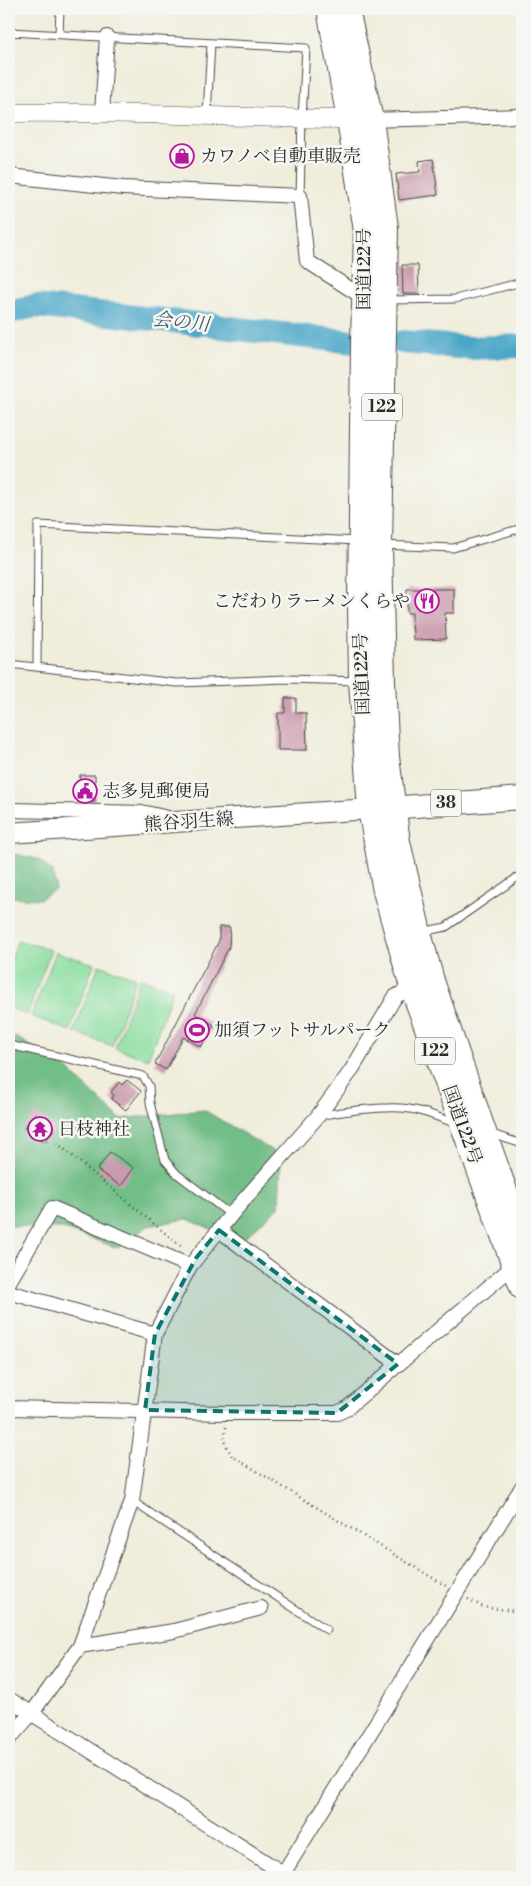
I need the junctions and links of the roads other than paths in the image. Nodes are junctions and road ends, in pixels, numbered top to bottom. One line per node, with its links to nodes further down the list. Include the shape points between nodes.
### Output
1 (60, 9): 5 (lane)
2 (329, 9): 13 (highway, 国道122号 / 122)
3 (347, 9): 13 (highway, 国道122号 / 122)
4 (9, 32): 5 (lane)
5 (59, 34): 6 (lane)
6 (107, 37): 7 (lane); 9 (street)
7 (211, 43): 10 (lane); 12 (lane, via 306,48)
8 (9, 113): 9 (street)
9 (102, 113): 10 (street)
10 (207, 115): 12 (street)
11 (522, 116): 13 (street)
12 (302, 118): 13 (street); 15 (lane)
13 (360, 120): 17 (highway, 国道122号 / 122, via 366,232)
14 (9, 176): 15 (street, via 123,188)
15 (300, 196): 17 (street, via 307,261)
16 (522, 282): 17 (lane, via 455,299)
17 (374, 299): 19 (highway, 国道122号 / 122)
18 (522, 528): 19 (lane, via 453,548)
19 (370, 543): 21 (lane, via 38,525); 22 (highway, 国道122号 / 122); 24 (highway, 国道122号 / 122, via 384,702 386,757)
20 (9, 664): 21 (lane)
21 (37, 666): 22 (lane, via 177,682)
22 (361, 681): 24 (highway, 国道122号 / 122)
23 (522, 798): 24 (main road, 38)
24 (381, 808): 26 (main road, 熊谷羽生線); 29 (highway, 国道122号 / 122, via 398,842); 30 (highway, 国道122号 / 122, via 376,846)
25 (9, 810): 26 (street, via 146,813)
26 (183, 822): 27 (main road, 熊谷羽生線)
27 (9, 833)
28 (522, 874): 29 (lane, via 446,927)
29 (419, 933): 33 (highway, 国道122号 / 122)
30 (412, 987): 32 (street, via 395,997 351,1071); 33 (highway, 国道122号 / 122)
31 (9, 1045): 35 (lane, via 143,1076 149,1086 150,1103 165,1160 177,1174)
32 (318, 1116): 33 (lane, via 359,1109 403,1108); 35 (street)
33 (473, 1129): 34 (lane); 37 (highway, 国道122号 / 122); 39 (highway, 国道122号 / 122)
34 (522, 1144)
35 (231, 1215): 36 (street)
36 (219, 1230): 38 (street); 43 (street)
37 (522, 1238)
38 (193, 1262): 40 (street, via 52,1208); 42 (street)
39 (519, 1270): 43 (street)
40 (9, 1282)
41 (9, 1292): 42 (street)
42 (155, 1334): 45 (street)
43 (398, 1364): 45 (street, via 346,1409 337,1413)
44 (9, 1408): 45 (street)
45 (145, 1410): 47 (street)
46 (522, 1487): 54 (street)
47 (132, 1501): 49 (lane); 50 (street)
48 (261, 1608): 50 (street, via 174,1631)
49 (326, 1630)
50 (80, 1646): 52 (street)
51 (9, 1699): 52 (street)
52 (32, 1713): 53 (street); 54 (street)
53 (9, 1739)
54 (285, 1876)

